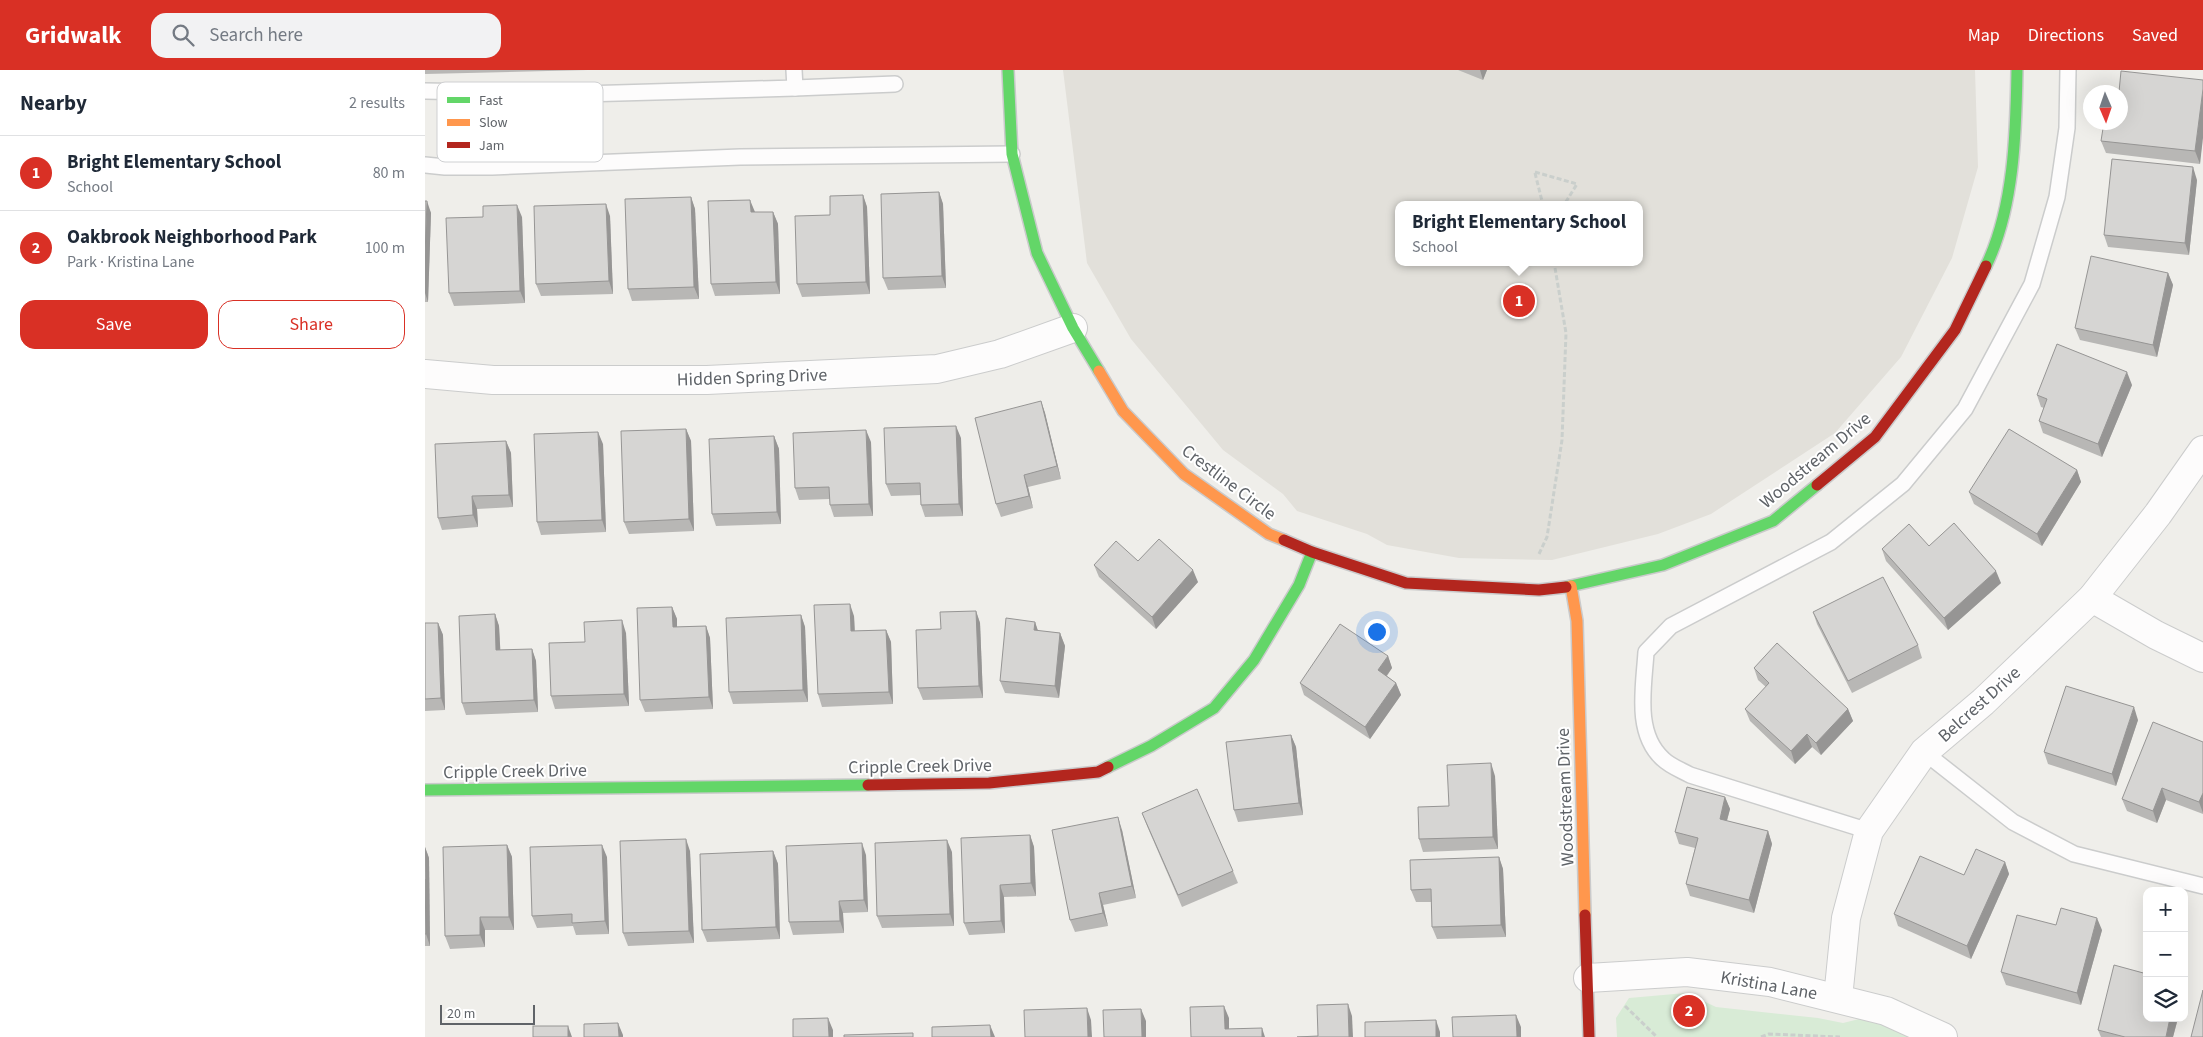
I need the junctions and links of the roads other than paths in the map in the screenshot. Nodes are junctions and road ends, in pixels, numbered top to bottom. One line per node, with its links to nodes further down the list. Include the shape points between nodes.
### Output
1 (794, 70): 6 (lane)
2 (1008, 70): 8 (street, Crestline Circle)
3 (2017, 70): 14 (street, Woodstream Drive, via 2017,136 1995,245 1955,330 1875,437 1773,521 1663,565)
4 (2068, 70): 19 (lane, via 2067,128 2057,196 2032,284 1965,409 1903,484 1831,542 1671,626 1647,652 1644,725 1652,745 1663,760 1690,775)
5 (895, 84): 6 (lane)
6 (795, 88): 7 (lane)
7 (603, 93)
8 (1012, 154): 9 (lane, via 740,157 493,167); 10 (street, Crestline Circle, via 1037,253)
9 (425, 165)
10 (1073, 328): 11 (street, Hidden Spring Drive, via 1000,354 937,368 707,380 493,380); 13 (street, Crestline Circle, via 1123,411 1184,474 1269,534)
11 (425, 374)
12 (2203, 450): 15 (street, Belcrest Drive)
13 (1312, 552): 14 (street, Crestline Circle, via 1406,583 1539,590); 18 (street, Cripple Creek Drive, via 1299,585 1254,660 1214,708 1151,746 1098,772 989,783)
14 (1571, 586): 21 (street, Woodstream Drive, via 1577,621)
15 (2092, 598): 16 (street); 17 (street, Belcrest Drive, via 1983,702)
16 (2203, 658)
17 (1924, 752): 19 (street, Belcrest Drive); 20 (lane, via 2013,822 2074,854)
18 (425, 790)
19 (1869, 831): 22 (street, Belcrest Drive, via 1846,918)
20 (2203, 886)
21 (1588, 978): 22 (street, Kristina Lane, via 1687,972 1770,982); 23 (street, Woodstream Drive)
22 (1839, 998): 24 (street, Kristina Lane, via 1886,1011)
23 (1589, 1037)
24 (1943, 1037)

